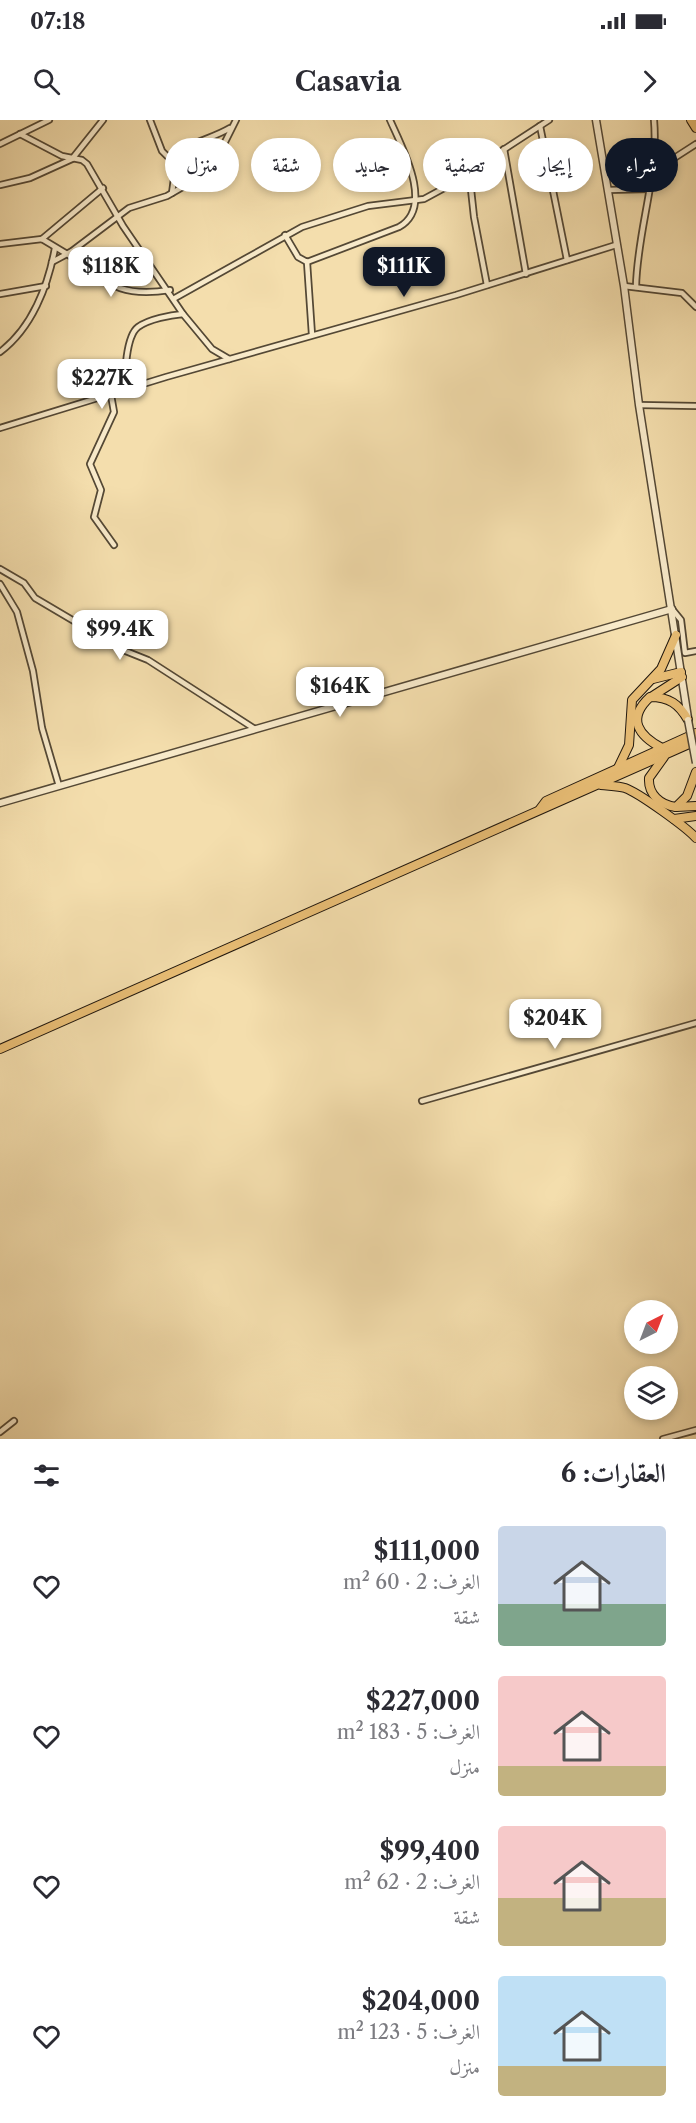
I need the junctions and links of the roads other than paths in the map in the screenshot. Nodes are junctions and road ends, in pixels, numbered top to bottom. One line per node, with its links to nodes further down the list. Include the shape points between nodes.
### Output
1 (49, 120): 13 (street)
2 (103, 120): 21 (street)
3 (150, 120): 19 (street)
4 (236, 120): 11 (street)
5 (390, 120): 31 (street, via 410,166)
6 (549, 120): 10 (street)
7 (596, 120): 23 (street)
8 (654, 120): 15 (street)
9 (691, 120): 12 (main road)
10 (540, 126): 18 (street); 39 (street)
11 (230, 128): 14 (street); 30 (street, via 216,160)
12 (696, 128)
13 (20, 134): 16 (street); 21 (street)
14 (211, 138)
15 (653, 138)
16 (0, 144)
17 (696, 144): 20 (street)
18 (506, 148)
19 (165, 156)
20 (678, 156)
21 (72, 159): 24 (street, via 30,178); 25 (street, via 87,164)
22 (506, 160): 42 (street)
23 (605, 172)
24 (0, 186)
25 (103, 188): 32 (street); 34 (street)
26 (434, 192): 31 (street)
27 (472, 192): 43 (street)
28 (608, 192): 36 (street)
29 (649, 192): 46 (street, via 637,253)
30 (172, 193): 32 (street, via 135,206)
31 (416, 200): 33 (street, via 368,206); 41 (street, via 405,223)
32 (119, 217): 38 (street); 47 (street)
33 (285, 235): 41 (street, via 297,257); 49 (street)
34 (42, 239): 35 (street); 37 (street)
35 (0, 244)
36 (616, 245): 39 (street); 44 (street)
37 (55, 248): 38 (street); 40 (street)
38 (67, 254): 40 (street); 47 (street, via 122,290 144,294)
39 (567, 260): 42 (street)
40 (52, 262): 45 (street)
41 (307, 262): 52 (street)
42 (526, 274): 43 (street)
43 (487, 285): 52 (street)
44 (624, 285): 46 (street); 57 (street)
45 (46, 286): 48 (street); 53 (street, via 25,326)
46 (636, 287): 50 (street, via 682,293)
47 (170, 290): 49 (street)
48 (0, 294)
49 (175, 298): 51 (street)
50 (696, 307)
51 (183, 314): 54 (street, via 212,349); 55 (street, via 136,329 125,371)
52 (312, 335): 54 (street)
53 (0, 352)
54 (229, 359): 55 (street)
55 (126, 390): 56 (street)
56 (111, 395): 59 (street); 60 (street, via 114,412 90,464 101,490 94,517)
57 (639, 405): 58 (street); 63 (street)
58 (696, 406)
59 (0, 428)
60 (114, 546)
61 (0, 569): 70 (street, via 24,583 34,598 148,660)
62 (0, 584): 78 (street, via 17,612)
63 (672, 609): 64 (street); 65 (street, via 681,620 685,653); 70 (street)
64 (676, 635): 66 (street); 67 (main road, via 669,658)
65 (696, 651)
66 (682, 675): 67 (main road); 68 (main road); 69 (street)
67 (651, 680): 75 (main road, via 632,700 628,745)
68 (650, 697): 69 (main road, via 672,702); 73 (main road, via 637,722 640,733)
69 (688, 720): 74 (street, bridge)
70 (256, 729): 78 (street)
71 (696, 733): 73 (main road)
72 (696, 741): 73 (main road)
73 (663, 752): 75 (main road); 77 (main road); 81 (main road, via 649,778 649,786 663,804)
74 (696, 763)
75 (618, 768): 82 (main road, via 546,801)
76 (696, 772): 81 (main road, via 690,791)
77 (600, 784): 82 (main road); 84 (main road, via 625,788)
78 (59, 786): 79 (street)
79 (0, 803)
80 (696, 806): 81 (main road)
81 (676, 807)
82 (540, 809): 87 (main road)
83 (696, 816): 84 (main road)
84 (674, 819): 85 (main road)
85 (696, 838)
86 (696, 1023): 88 (street)
87 (0, 1049)
88 (422, 1101)
89 (15, 1421): 91 (street)
90 (696, 1430): 92 (street)
91 (0, 1432)
92 (663, 1439)

